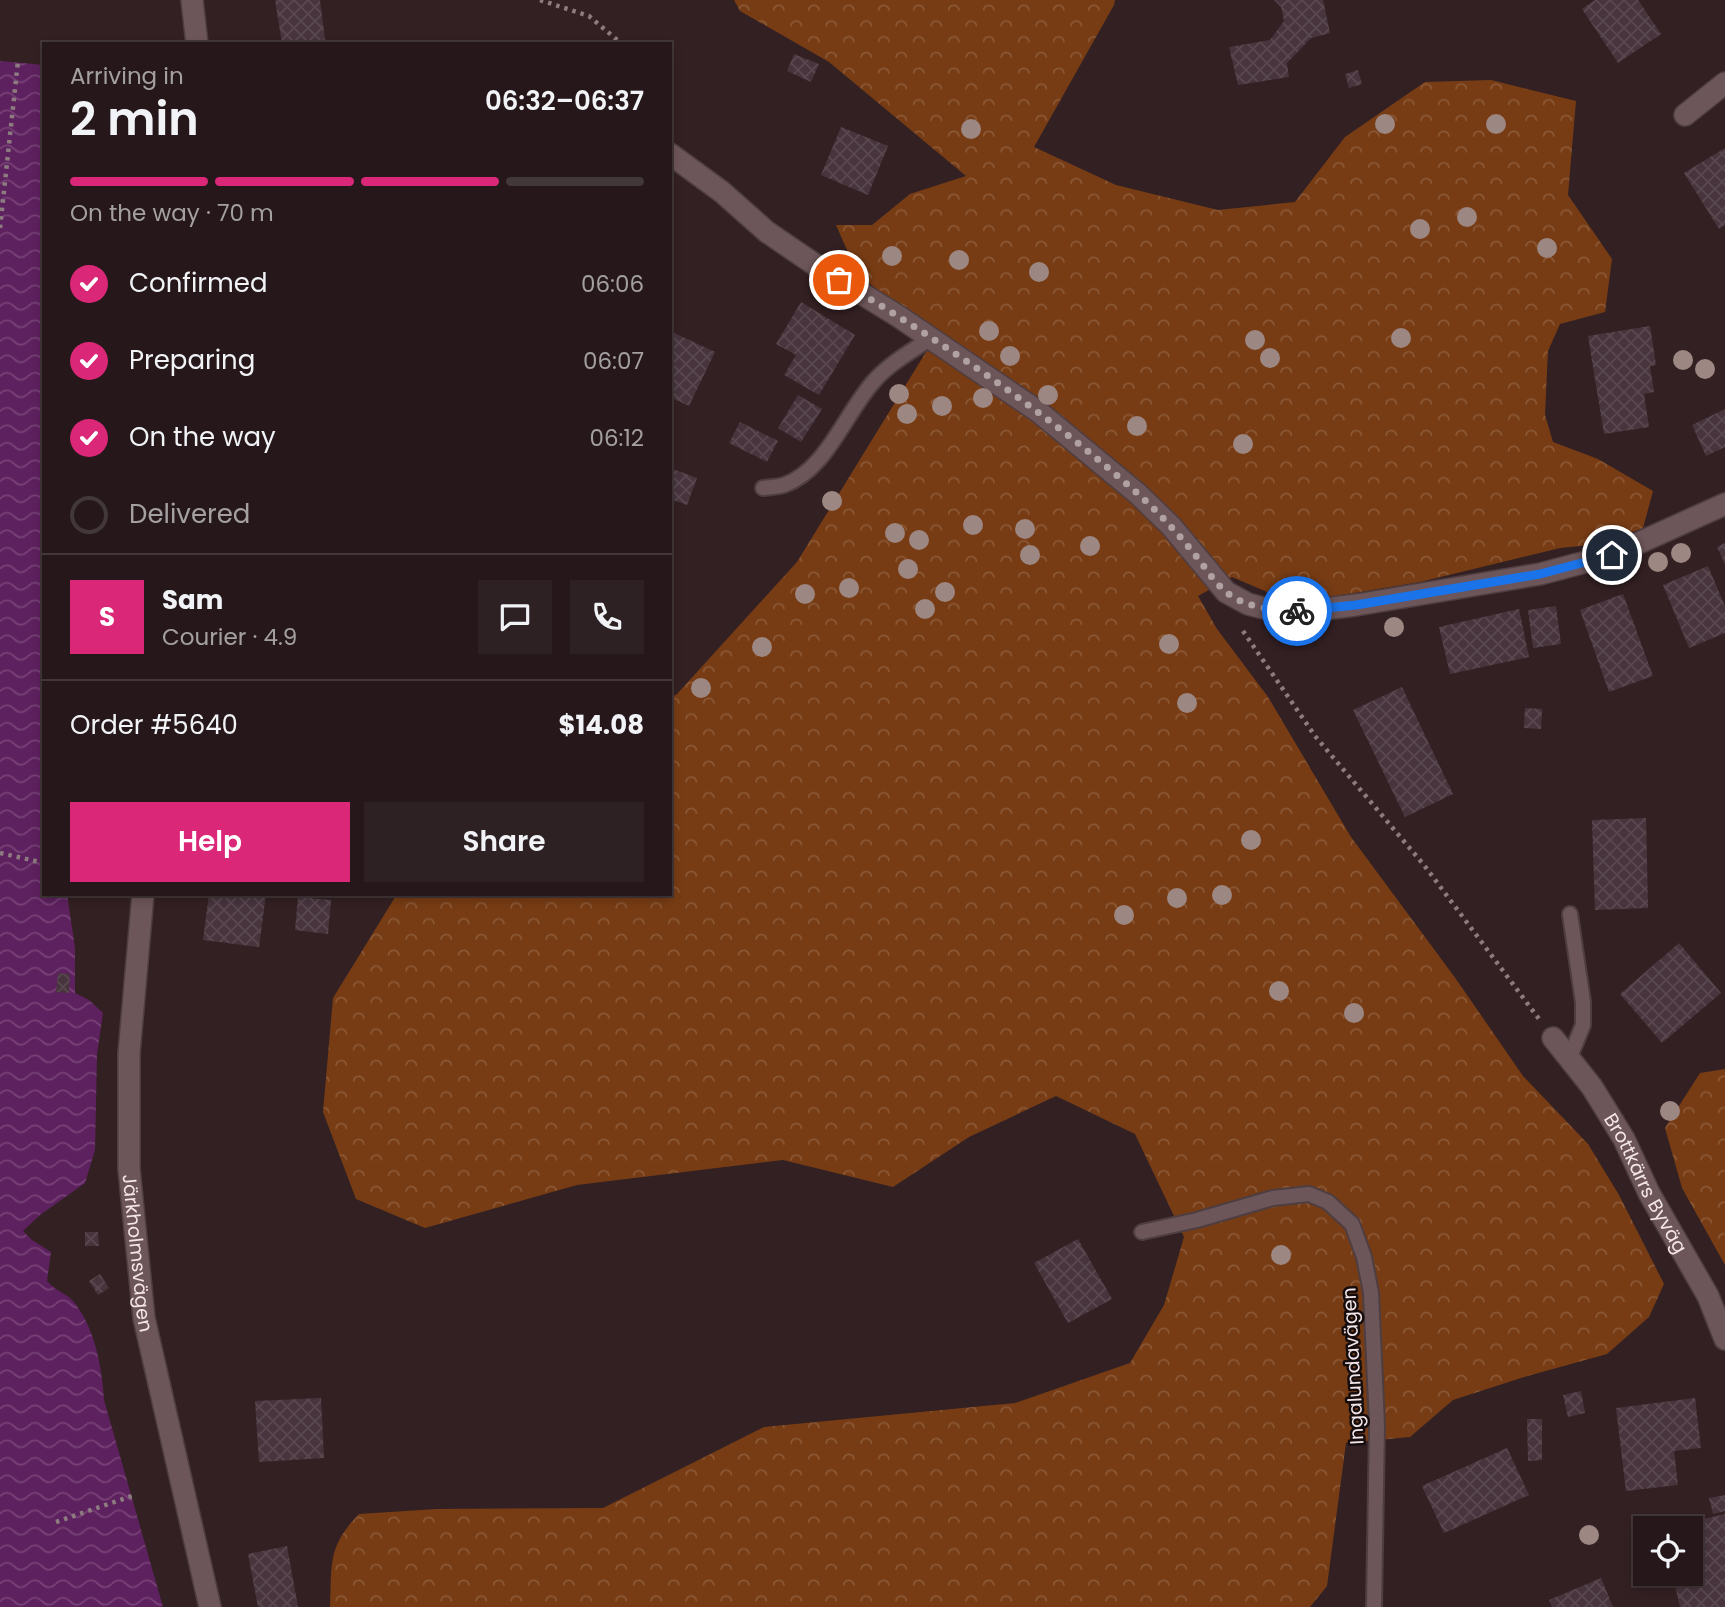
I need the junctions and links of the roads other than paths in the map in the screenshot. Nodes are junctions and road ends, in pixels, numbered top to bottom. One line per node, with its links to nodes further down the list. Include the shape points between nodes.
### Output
1 (192, 0): 2 (street)
2 (197, 42)
3 (1725, 83): 4 (street)
4 (1685, 115)
5 (672, 155): 6 (street, via 766,232)
6 (931, 338): 7 (lane, via 874,381 825,451 802,474 784,485); 8 (street, via 1039,412 1138,494 1226,592 1271,610 1308,611 1540,574 1612,555)
7 (762, 488)
8 (1725, 504)
9 (143, 896): 15 (street, Järkholmsvägen, via 129,1053 129,1169 144,1318)
10 (1570, 914): 12 (lane, via 1583,1025)
11 (1553, 1038): 12 (street, Brottkärrs Byväg)
12 (1569, 1059): 14 (street, Brottkärrs Byväg, via 1624,1139 1708,1296)
13 (1142, 1232): 16 (lane, Ingalundavägen, via 1273,1198 1309,1194 1328,1202 1352,1224 1371,1293 1377,1425)
14 (1725, 1339)
15 (210, 1607)
16 (1374, 1607)

